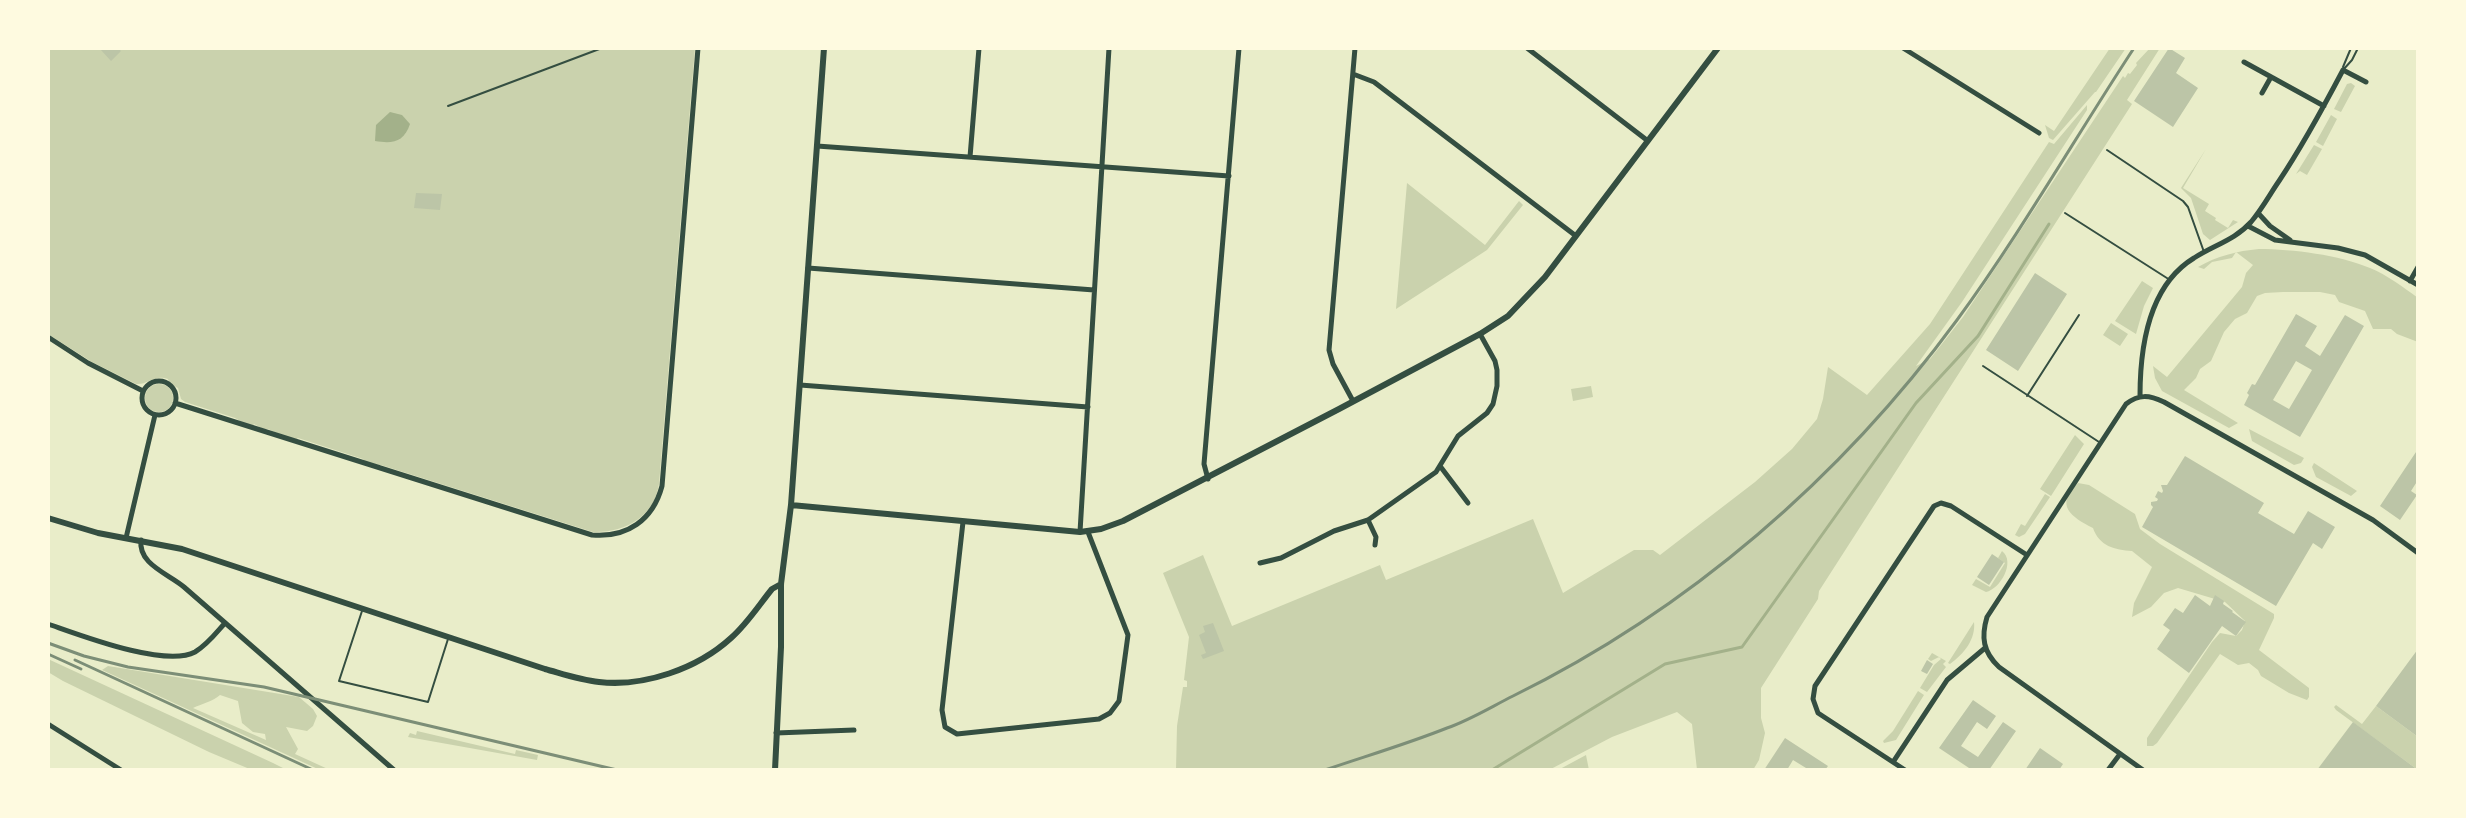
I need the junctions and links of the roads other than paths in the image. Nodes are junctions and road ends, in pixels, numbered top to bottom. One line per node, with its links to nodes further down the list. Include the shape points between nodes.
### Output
1 (602, 48): 19 (lane)
2 (698, 48): 49 (street, via 662,486 654,506 639,524 618,534 592,534)
3 (824, 48): 23 (street)
4 (979, 48): 25 (street)
5 (1109, 48): 26 (street)
6 (1239, 48): 27 (street)
7 (1355, 48): 15 (street)
8 (1527, 48): 22 (street)
9 (1718, 48): 22 (street)
10 (1903, 48): 21 (street)
11 (2351, 48): 14 (lane)
12 (2358, 48): 14 (lane)
13 (2244, 62): 16 (street)
14 (2343, 70): 17 (street); 20 (street)
15 (1353, 74): 31 (street, via 1374,82); 48 (street, via 1329,350)
16 (2271, 77): 18 (street); 20 (street)
17 (2366, 82)
18 (2262, 93)
19 (448, 106)
20 (2324, 106): 29 (street)
21 (2039, 133)
22 (1648, 141): 31 (street)
23 (817, 146): 25 (street); 35 (street)
24 (2107, 150): 33 (lane, via 2183,201)
25 (970, 157): 26 (street)
26 (1101, 167): 27 (street); 39 (street)
27 (1229, 176): 54 (street, via 1204,464)
28 (2065, 213): 36 (lane)
29 (2258, 213): 30 (street); 32 (street)
30 (2247, 226): 32 (street, via 2274,240); 33 (street, via 2230,240)
31 (1576, 236): 41 (street, via 1526,299)
32 (2292, 241): 37 (street, via 2356,252)
33 (2204, 252): 36 (street)
34 (2418, 267): 37 (street)
35 (808, 268): 39 (street); 44 (street)
36 (2170, 280): 47 (street, via 2150,319 2141,364)
37 (2410, 280): 38 (street)
38 (2418, 285)
39 (1094, 290): 50 (street)
40 (2079, 315): 46 (lane)
41 (1480, 334): 48 (street); 53 (street, via 1497,370 1492,404 1458,436)
42 (48, 337): 45 (street)
43 (1983, 366): 46 (lane)
44 (800, 386): 50 (street); 56 (street)
45 (143, 391): 49 (street, via 153,382 163,382 172,387); 51 (street, via 143,404)
46 (2027, 396): 52 (lane)
47 (2140, 396): 52 (street, via 2121,409); 65 (street, via 2163,402 2273,463 2382,525)
48 (1353, 401): 54 (street)
49 (175, 404): 51 (street, via 165,414)
50 (1088, 407): 60 (street)
51 (155, 415): 62 (street)
52 (2100, 442): 66 (street)
53 (1440, 466): 55 (street); 58 (street)
54 (1208, 479): 61 (street, via 1123,521)
55 (1468, 503)
56 (791, 505): 59 (street); 68 (street)
57 (48, 518): 62 (street)
58 (1368, 520): 64 (street); 67 (street, via 1328,534 1271,562)
59 (963, 522): 60 (street); 61 (street, via 942,719 948,730 957,734 1105,717 1115,708 1122,693 1128,635)
60 (1080, 532): 61 (street)
61 (1088, 532)
62 (126, 538): 63 (street)
63 (141, 540): 69 (street, via 182,549); 70 (street, via 140,552 146,561 184,587)
64 (1376, 545)
65 (2418, 553)
66 (2027, 555): 73 (street, via 1987,617); 78 (street, via 1946,503 1929,509 1813,692 1818,713)
67 (1260, 562)
68 (780, 584): 72 (street, via 717,650 677,670 641,680 585,680); 76 (street)
69 (362, 608): 72 (street); 72 (lane, via 339,681 428,702)
70 (225, 623): 71 (street, via 196,652 171,657 127,649); 80 (street)
71 (48, 624)
72 (449, 637)
73 (1985, 648): 77 (street, via 1999,667); 78 (street, via 1947,680)
74 (48, 724): 79 (street)
75 (854, 730): 76 (street)
76 (776, 733): 81 (street)
77 (2120, 753): 83 (street); 84 (street)
78 (1893, 762): 82 (street)
79 (121, 770)
80 (394, 770)
81 (775, 770)
82 (1905, 770)
83 (2108, 770)
84 (2143, 770)

